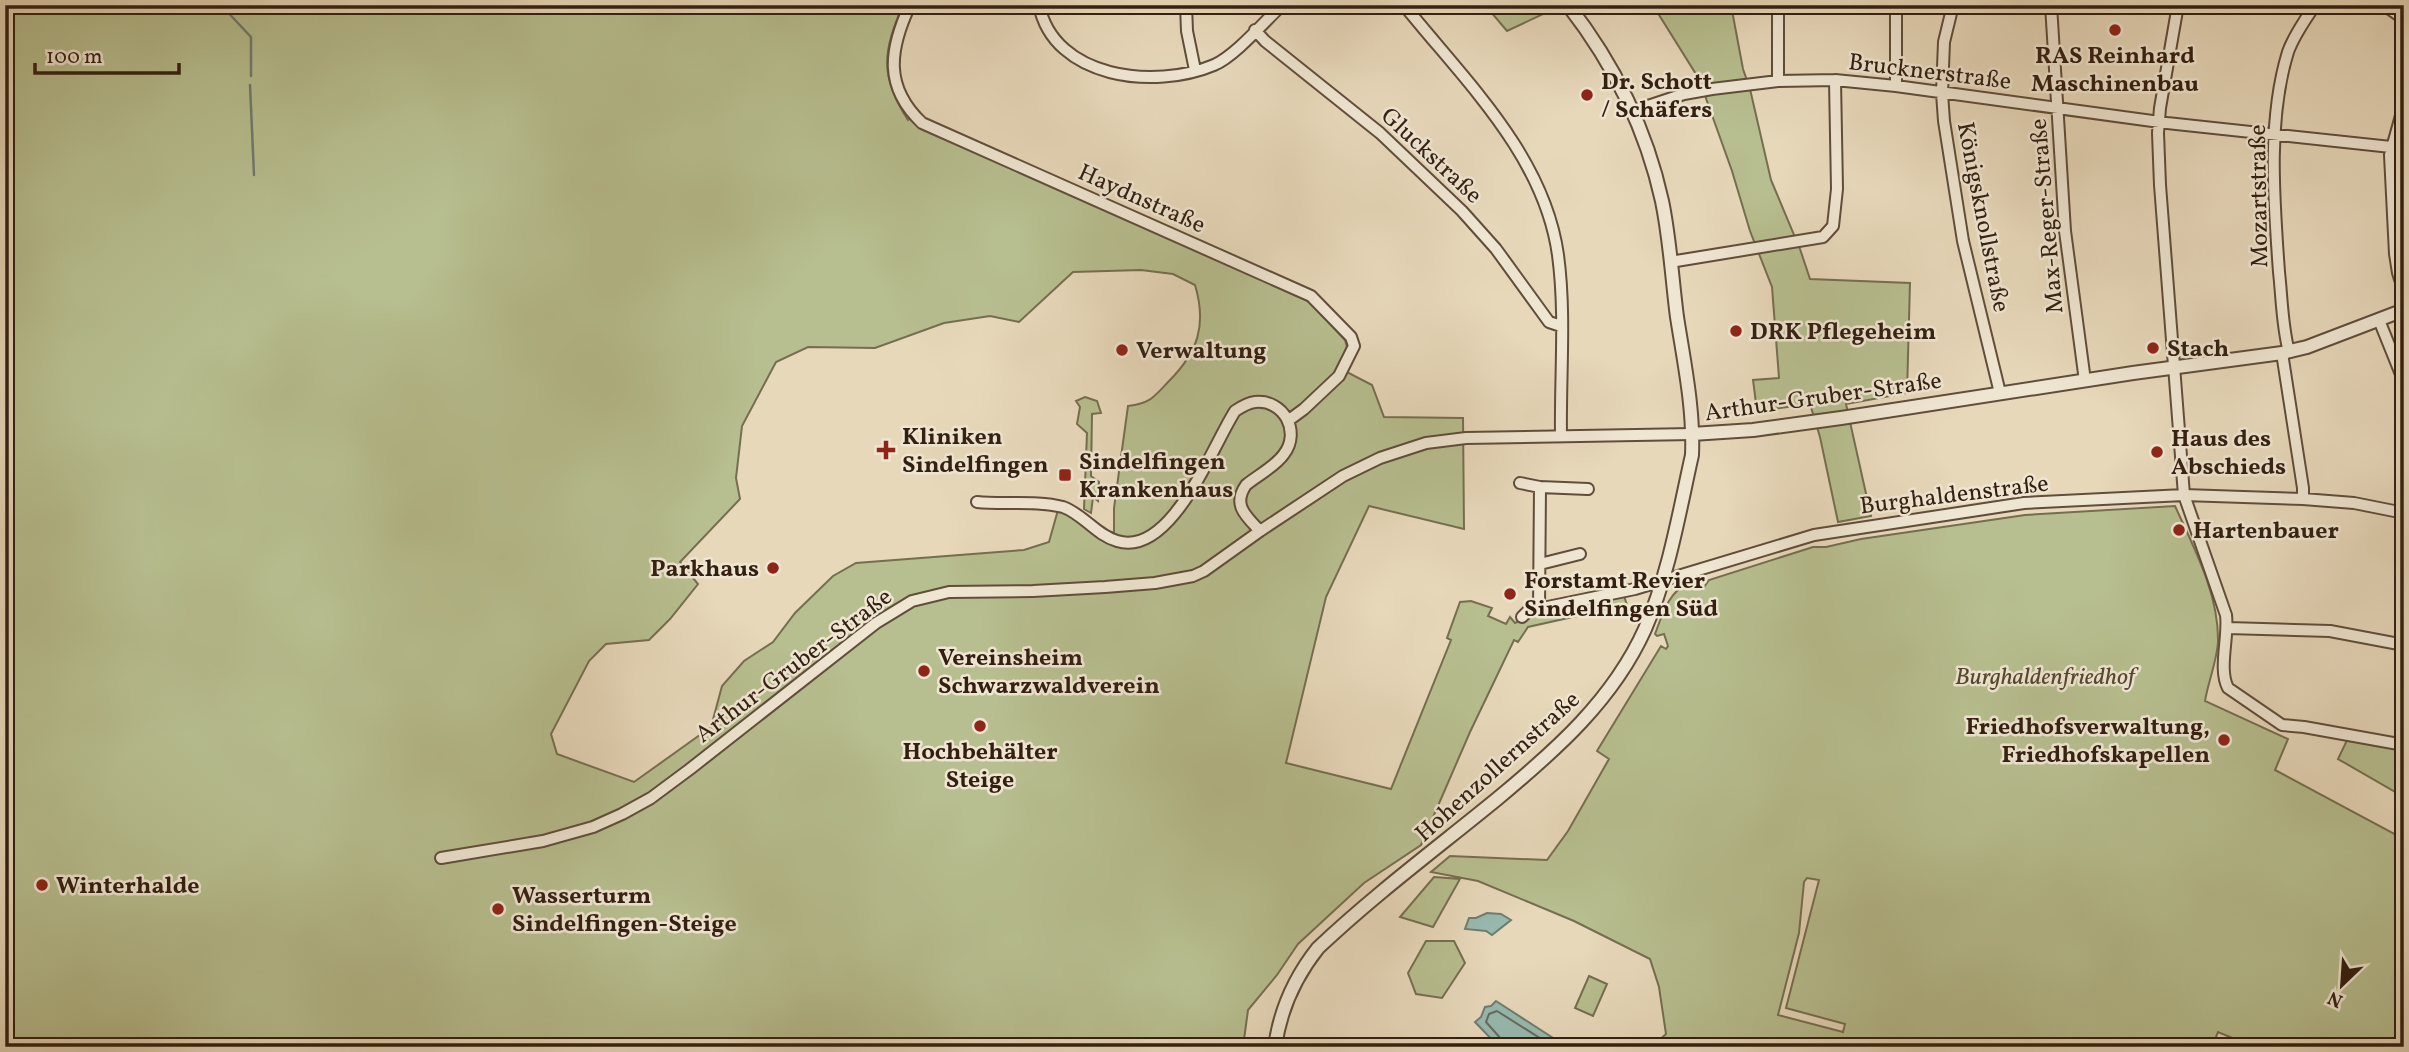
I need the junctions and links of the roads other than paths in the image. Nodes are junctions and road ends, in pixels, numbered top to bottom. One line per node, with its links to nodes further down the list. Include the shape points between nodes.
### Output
1 (910, 5): 37 (street, Haydnstraße, via 892,71 906,106 922,123 1311,296 1351,337 1354,346 1339,376)
2 (1040, 5): 16 (street, via 1049,31 1062,48 1094,67 1135,77)
3 (1186, 5): 16 (street)
4 (1282, 5): 15 (street)
5 (1404, 5): 31 (street, via 1502,126 1538,186 1558,257)
6 (1568, 5): 23 (street, Hohenzollernstraße, via 1610,65)
7 (1778, 5): 18 (street)
8 (1896, 5): 19 (street)
9 (1953, 5): 20 (street, Königsknollstraße, via 1944,42)
10 (2051, 5): 22 (street, Max-Reger-Straße)
11 (2178, 5): 24 (street)
12 (2315, 5): 25 (street, Mozartstraße, via 2288,55)
13 (2384, 5): 14 (street)
14 (2404, 19)
15 (1255, 30): 16 (street, via 1217,63); 31 (street, Gluckstraße, via 1414,164 1496,249 1549,322)
16 (1195, 70)
17 (1835, 80): 18 (street, Brucknerstraße); 19 (street, Brucknerstraße); 27 (street, via 1837,189 1829,232 1823,237)
18 (1779, 81): 23 (street, Brucknerstraße, via 1684,94)
19 (1896, 86): 20 (street, Brucknerstraße)
20 (1942, 93): 22 (street, Brucknerstraße); 36 (street, Königsknollstraße, via 1963,241)
21 (2404, 105): 26 (street)
22 (2056, 108): 24 (street, Brucknerstraße); 34 (street, Max-Reger-Straße, via 2065,231)
23 (1633, 111): 27 (street, Hohenzollernstraße, via 1662,202)
24 (2159, 122): 25 (street, Brucknerstraße); 33 (street)
25 (2274, 134): 26 (street, Brucknerstraße); 32 (street, Mozartstraße)
26 (2391, 147): 28 (street, via 2395,254)
27 (1670, 261): 38 (street, Hohenzollernstraße)
28 (2404, 291)
29 (2404, 310): 30 (street, Arthur-Gruber-Straße)
30 (2379, 320): 32 (street, Arthur-Gruber-Straße); 35 (street)
31 (1561, 326): 39 (street)
32 (2285, 352): 33 (street, Arthur-Gruber-Straße); 44 (street, Mozartstraße)
33 (2175, 368): 34 (street, Arthur-Gruber-Straße); 43 (street)
34 (2085, 380): 36 (street, Arthur-Gruber-Straße)
35 (2404, 382)
36 (2000, 393): 38 (street, Arthur-Gruber-Straße, via 1824,421)
37 (1289, 420): 45 (street, via 1264,402 1251,402 1235,411 1176,513 1143,541 1120,542 1055,506); 47 (street, via 1291,437 1284,454 1246,485 1239,499 1244,514)
38 (1692, 434): 39 (street, Arthur-Gruber-Straße); 50 (street, Hohenzollernstraße, via 1692,455)
39 (1561, 436): 47 (street, Arthur-Gruber-Straße, via 1466,438 1401,450 1343,475)
40 (1520, 484): 41 (street)
41 (1540, 487): 42 (street); 49 (street)
42 (1588, 489)
43 (2184, 495): 44 (street, Burghaldenstraße); 50 (street, Burghaldenstraße, via 2024,503 1850,528); 53 (street)
44 (2303, 499): 46 (street, Burghaldenstraße)
45 (977, 502)
46 (2404, 513)
47 (1260, 530): 56 (street, Arthur-Gruber-Straße, via 1205,571 1179,579 1033,592 948,592 912,601 876,623 690,769 631,809 593,827 543,841)
48 (1580, 554): 49 (street)
49 (1540, 564): 51 (street)
50 (1663, 579): 51 (street, Burghaldenstraße); 57 (street, Hohenzollernstraße, via 1644,631 1601,702 1516,783 1318,948 1293,986)
51 (1539, 608): 52 (street, Burghaldenstraße)
52 (1522, 617)
53 (2228, 628): 54 (street, via 2330,631); 55 (street, via 2225,684 2282,725)
54 (2404, 645)
55 (2404, 745)
56 (441, 859)
57 (1275, 1047)

